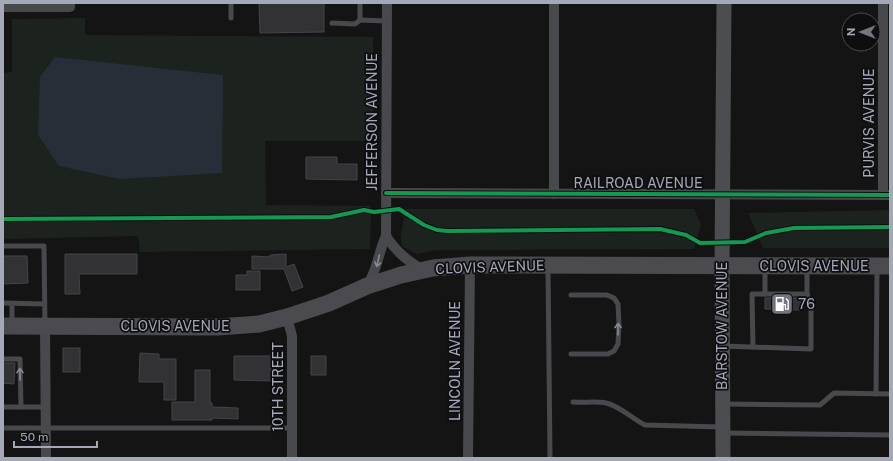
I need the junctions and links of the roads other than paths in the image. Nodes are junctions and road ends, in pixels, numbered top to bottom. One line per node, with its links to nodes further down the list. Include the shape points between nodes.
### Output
1 (231, 3): 9 (lane)
2 (360, 3): 10 (lane)
3 (386, 3): 11 (street, JEFFERSON AVENUE)
4 (554, 3): 14 (street)
5 (724, 3): 15 (main road, BARSTOW AVENUE)
6 (883, 3): 16 (street, PURVIS AVENUE)
7 (70, 5): 8 (street)
8 (3, 7)
9 (231, 18)
10 (360, 20): 11 (lane); 12 (lane, via 355,24)
11 (386, 21): 13 (street, JEFFERSON AVENUE)
12 (332, 23)
13 (386, 193): 14 (street, RAILROAD AVENUE); 17 (street, JEFFERSON AVENUE)
14 (554, 194): 15 (street, RAILROAD AVENUE)
15 (722, 194): 16 (street, RAILROAD AVENUE); 21 (main road, BARSTOW AVENUE)
16 (887, 195)
17 (386, 236): 25 (street, via 397,252); 26 (street, JEFFERSON AVENUE, one-way to 26, via 376,270)
18 (3, 246): 32 (lane, via 44,246)
19 (470, 265): 20 (main road, CLOVIS AVENUE); 25 (main road, CLOVIS AVENUE); 54 (street, LINCOLN AVENUE)
20 (548, 265): 21 (main road, CLOVIS AVENUE); 55 (lane)
21 (722, 266): 22 (main road, CLOVIS AVENUE); 36 (main road, BARSTOW AVENUE)
22 (765, 266): 23 (main road, CLOVIS AVENUE); 27 (lane)
23 (807, 266): 24 (main road, CLOVIS AVENUE); 28 (lane)
24 (883, 266): 40 (lane)
25 (424, 270): 26 (main road, CLOVIS AVENUE)
26 (368, 286): 33 (main road, CLOVIS AVENUE)
27 (765, 294): 28 (lane); 37 (lane, via 752,294)
28 (808, 294): 37 (lane, via 811,306 811,349)
29 (571, 295): 38 (lane, one-way to 29, via 608,354 618,344 618,304 614,298 607,295)
30 (3, 303): 31 (lane)
31 (12, 304): 32 (lane); 34 (lane)
32 (44, 304): 35 (lane)
33 (287, 317): 35 (main road, CLOVIS AVENUE, via 259,324 218,327); 49 (street, 10TH STREET, via 292,336)
34 (8, 326): 35 (main road, CLOVIS AVENUE)
35 (45, 326): 46 (street)
36 (722, 346): 37 (lane); 43 (main road, BARSTOW AVENUE)
37 (754, 347)
38 (571, 354)
39 (3, 359): 45 (lane, one-way to 39, via 20,359)
40 (876, 394): 41 (lane); 43 (lane, via 834,394 820,405)
41 (890, 394)
42 (573, 402): 50 (lane, via 607,403 645,425)
43 (722, 404): 50 (main road, BARSTOW AVENUE)
44 (3, 407): 45 (lane)
45 (21, 407): 46 (lane)
46 (46, 407): 48 (street)
47 (3, 428): 48 (lane)
48 (46, 428): 49 (lane); 52 (street)
49 (292, 428): 53 (street, 10TH STREET)
50 (722, 430): 51 (lane); 56 (main road, BARSTOW AVENUE)
51 (890, 435)
52 (46, 458)
53 (292, 458)
54 (468, 458)
55 (550, 458)
56 (723, 458)

